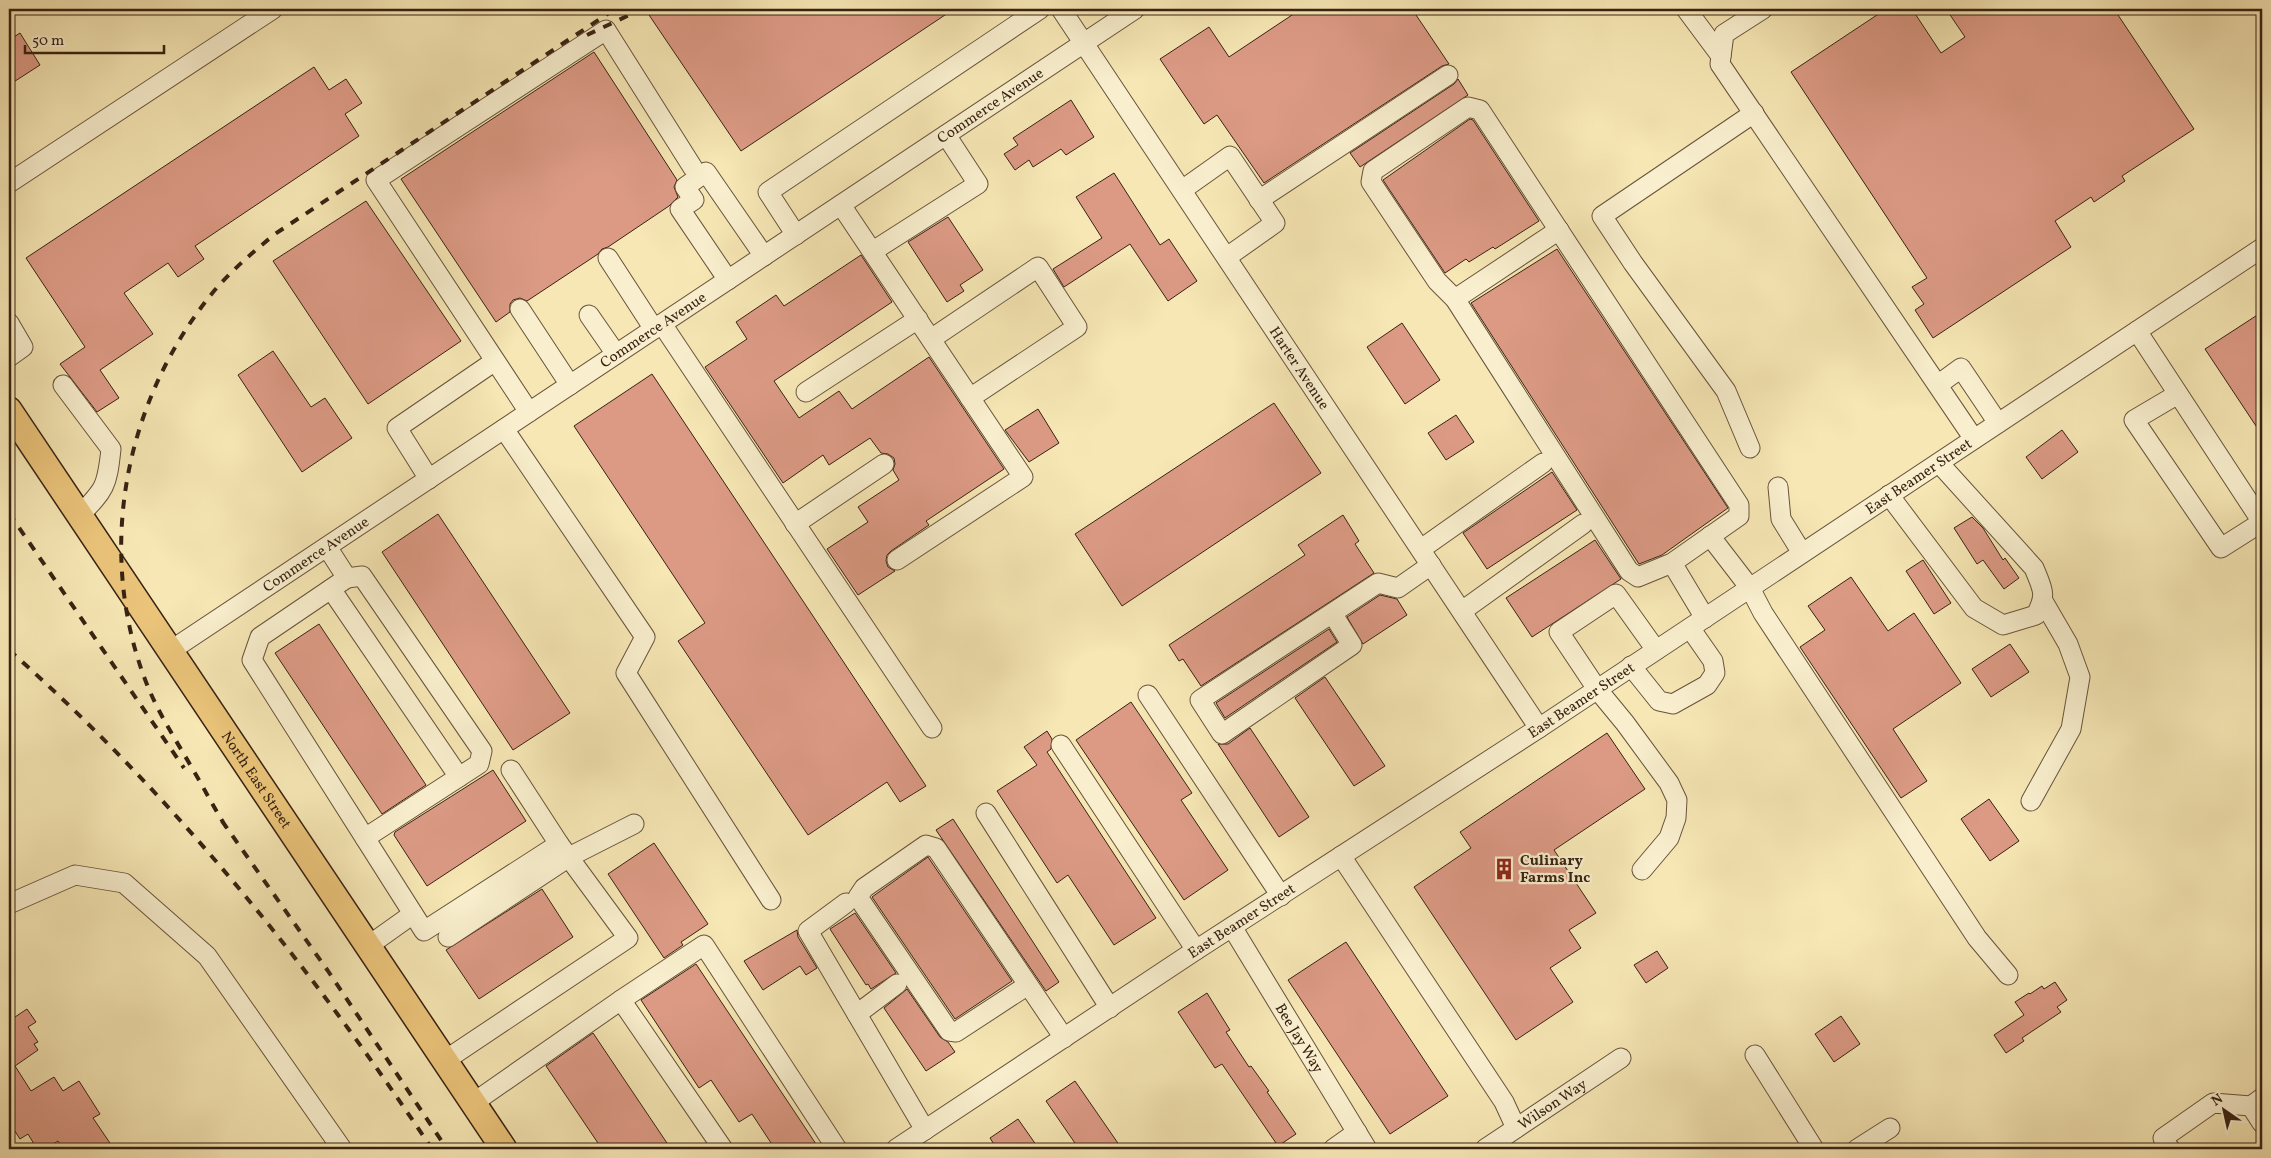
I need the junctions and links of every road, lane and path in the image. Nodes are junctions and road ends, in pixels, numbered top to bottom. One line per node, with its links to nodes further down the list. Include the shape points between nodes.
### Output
1 (273, 9): 13 (street)
2 (1040, 9): 18 (street, via 768,192)
3 (1061, 9): 7 (street, Harter Avenue)
4 (1135, 9): 7 (street, Commerce Avenue)
5 (1686, 9): 8 (street)
6 (1763, 9): 8 (street, via 1724,34)
7 (1085, 43): 11 (street, Commerce Avenue); 14 (street, Harter Avenue)
8 (1721, 56): 10 (street, via 1720,64)
9 (1448, 75): 15 (street)
10 (1754, 113): 36 (street); 47 (street, via 1602,216 1726,391)
11 (946, 135): 16 (street, Commerce Avenue); 20 (street, via 978,184)
12 (692, 168): 35 (street, via 606,30 376,180)
13 (9, 183)
14 (1182, 190): 15 (street, via 1230,156); 22 (street, Harter Avenue)
15 (1259, 200): 22 (street, via 1275,223)
16 (841, 205): 18 (street, Commerce Avenue); 20 (street)
17 (1559, 230): 25 (street); 25 (street, via 1480,110 1468,108 1396,155 1373,171 1370,182 1437,281); 57 (street, via 1739,505 1739,516)
18 (796, 235): 21 (street, Commerce Avenue)
19 (2262, 248): 31 (street, East Beamer Street)
20 (872, 251): 28 (street)
21 (764, 256): 24 (street, Commerce Avenue); 24 (street, via 706,172 685,187 694,200 680,209)
22 (1227, 257): 59 (street, Harter Avenue)
23 (608, 258): 30 (street)
24 (728, 280): 30 (street, Commerce Avenue)
25 (1455, 299): 62 (street, via 1628,571 1638,577)
26 (520, 309): 38 (street)
27 (589, 315): 33 (street)
28 (918, 319): 32 (street); 39 (street)
29 (9, 323): 34 (street, via 23,347)
30 (658, 327): 33 (street, Commerce Avenue); 55 (street)
31 (2137, 331): 40 (street); 44 (street, East Beamer Street)
32 (931, 339): 41 (street); 41 (street, via 1038,267 1077,326)
33 (616, 354): 38 (street, Commerce Avenue)
34 (9, 357)
35 (495, 361): 43 (street); 51 (street, via 398,428)
36 (1939, 384): 44 (street, via 1961,368); 46 (street)
37 (63, 385): 54 (street, via 112,449 108,478 102,492)
38 (570, 385): 43 (street, Commerce Avenue)
39 (806, 392)
40 (2178, 394): 40 (street, via 2262,522 2221,548 2134,420)
41 (970, 398): 61 (street, via 1023,477)
42 (9, 410): 54 (main road, North East Street)
43 (529, 412): 45 (street, Commerce Avenue)
44 (1998, 423): 46 (street, East Beamer Street)
45 (504, 429): 51 (street, Commerce Avenue); 89 (street, via 645,638 626,673)
46 (1974, 439): 48 (street, East Beamer Street)
47 (1750, 448)
48 (1939, 462): 53 (street, East Beamer Street); 67 (street, via 2034,568)
49 (1543, 463): 59 (street)
50 (884, 464): 55 (street)
51 (429, 479): 58 (street, Commerce Avenue)
52 (1778, 487): 60 (street, via 1781,520)
53 (1889, 495): 60 (street, East Beamer Street); 67 (street, via 1974,608 2003,625 2036,616)
54 (79, 516): 72 (main road, North East Street)
55 (795, 524): 76 (street)
56 (1583, 524): 68 (street)
57 (1710, 536): 62 (street); 65 (street)
58 (327, 547): 64 (street); 72 (street, Commerce Avenue)
59 (1420, 549): 63 (street, Harter Avenue)
60 (1802, 553): 65 (street, East Beamer Street)
61 (898, 560)
62 (1672, 563): 70 (street)
63 (1431, 564): 68 (street, Harter Avenue); 69 (street, via 1398,588 1378,583)
64 (347, 578): 66 (street); 80 (street, via 362,576 482,751 479,764)
65 (1750, 588): 70 (street, East Beamer Street); 97 (street, via 1978,938)
66 (331, 589): 80 (street); 84 (street, via 260,637 252,660)
67 (2043, 601): 81 (street, via 2068,644 2080,677 2071,729)
68 (1462, 611): 77 (street, Harter Avenue)
69 (1332, 613): 69 (street, via 1200,700 1222,734 1352,645)
70 (1698, 622): 71 (street, East Beamer Street); 73 (street, via 1715,673 1707,684 1673,704 1659,700)
71 (1656, 650): 73 (street, East Beamer Street); 74 (street, via 1616,594 1559,632)
72 (170, 651): 95 (main road, North East Street)
73 (1631, 666): 74 (street, East Beamer Street)
74 (1597, 689): 77 (street, East Beamer Street); 87 (street, via 1669,782 1677,800 1676,818 1668,838)
75 (1148, 694): 88 (street)
76 (932, 728)
77 (1539, 728): 86 (street, East Beamer Street)
78 (1061, 745): 96 (street)
79 (511, 770): 85 (street)
80 (459, 777): 84 (street)
81 (2031, 801)
82 (986, 813): 101 (street)
83 (634, 824): 85 (street)
84 (365, 838): 92 (street)
85 (564, 851): 92 (street, via 424,931); 94 (street); 106 (street, via 628,938)
86 (1341, 856): 88 (street, East Beamer Street); 110 (street, via 1504,1102)
87 (1642, 870)
88 (1281, 896): 93 (street, East Beamer Street)
89 (771, 900)
90 (846, 903): 102 (street, via 808,931)
91 (9, 904): 114 (street, via 75,875 124,883 207,956)
92 (413, 914): 95 (street)
93 (1232, 927): 96 (street, East Beamer Street); 113 (street, Bee Jay Way)
94 (448, 937)
95 (368, 946): 106 (main road, North East Street)
96 (1196, 950): 101 (street, East Beamer Street)
97 (2008, 975)
98 (897, 984): 102 (street)
99 (1028, 985): 99 (street, via 936,848 926,845 864,888 858,897 949,1031 956,1032); 103 (street)
100 (621, 1000): 108 (street); 116 (street); 117 (street, via 704,945)
101 (1110, 1008): 103 (street, East Beamer Street)
102 (857, 1014): 112 (street)
103 (1064, 1038): 112 (street, East Beamer Street)
104 (1754, 1055): 122 (street)
105 (1621, 1058): 110 (street, Wilson Way)
106 (444, 1061): 108 (main road, North East Street)
107 (2257, 1102): 109 (street); 124 (street, via 2213,1104 2163,1138)
108 (473, 1103): 115 (main road, North East Street)
109 (2262, 1123)
110 (1516, 1128): 121 (street, Wilson Way)
111 (1890, 1128): 123 (street)
112 (925, 1130): 118 (street, East Beamer Street)
113 (1357, 1132): 119 (street); 120 (street, Bee Jay Way)
114 (342, 1149)
115 (504, 1149)
116 (723, 1149)
117 (837, 1149)
118 (896, 1149)
119 (1333, 1149)
120 (1367, 1149)
121 (1485, 1149)
122 (1814, 1149)
123 (1857, 1149)
124 (2170, 1149)

